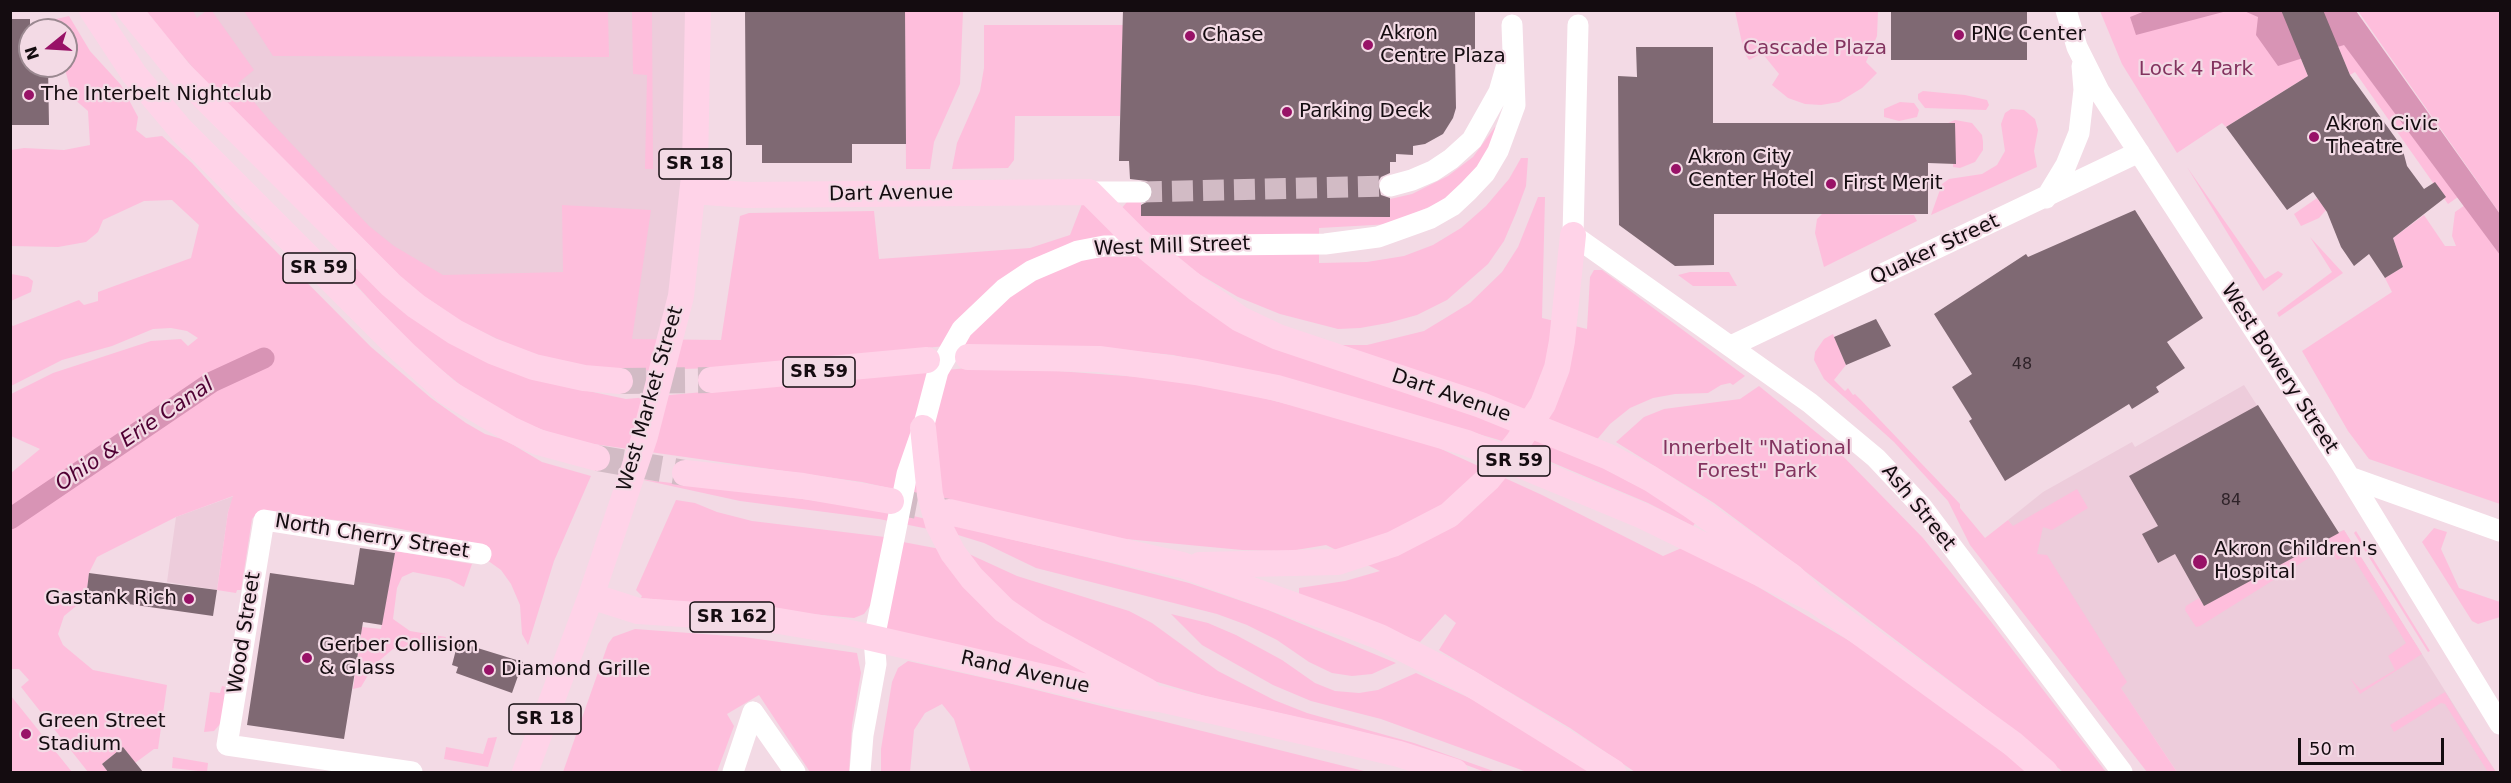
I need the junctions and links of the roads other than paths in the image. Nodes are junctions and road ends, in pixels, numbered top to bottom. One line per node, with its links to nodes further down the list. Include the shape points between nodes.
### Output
1 (92, 10): 22 (main road, SR 59, via 134,74 181,130 447,392 538,442)
2 (129, 10): 19 (main road, SR 59, via 180,73 416,306 483,346 534,367)
3 (698, 10): 11 (main road, West Market Street / SR 18)
4 (2066, 10): 8 (street, West Bowery Street)
5 (1512, 25): 7 (street, West Mill Street)
6 (1578, 25): 15 (street)
7 (1512, 49): 10 (street, via 1499,92 1472,140 1433,171); 21 (street, West Mill Street, via 1515,89 1509,123 1494,159 1468,191 1442,212 1401,230 1356,241 1104,246 1054,260 1004,289 962,329 938,371)
8 (2082, 56): 9 (street, West Bowery Street, via 2099,91); 14 (street, via 2084,90 2079,133)
9 (2139, 152): 14 (street, Quaker Street); 24 (street, West Bowery Street)
10 (1390, 186)
11 (693, 191): 12 (main road, Dart Avenue, via 746,195); 31 (main road, West Market Street / SR 18, via 676,316 645,436)
12 (1089, 192): 13 (street, Dart Avenue); 32 (main road, Dart Avenue, via 1136,239 1240,319 1278,337 1481,405 1609,457 1692,506 1791,576)
13 (1141, 192)
14 (2046, 198): 16 (street, Quaker Street)
15 (1573, 235): 16 (street, Ash Street); 30 (main road, via 1562,341 1557,368 1543,404 1488,479 1449,515 1393,544 1338,562)
16 (1731, 346): 44 (street, Ash Street, via 1810,403 1876,458 1917,501)
17 (968, 357): 32 (main road, SR 59, via 1099,358 1196,372 1321,399 1467,443 1539,471 1643,516)
18 (927, 360): 20 (main road, SR 59)
19 (620, 381)
20 (711, 381)
21 (923, 428): 33 (street, West Mill Street, via 907,474); 34 (main road, via 930,495 938,524 972,578 1004,610 1036,632)
22 (597, 458)
23 (685, 472): 25 (main road)
24 (2349, 477): 28 (street); 35 (street, West Bowery Street)
25 (891, 501)
26 (949, 512): 30 (main road)
27 (264, 520): 29 (street, North Cherry Street); 36 (street, Wood Street, via 228,746)
28 (2500, 531)
29 (481, 554)
30 (1182, 565): 42 (main road, via 1380,637 1468,682)
31 (591, 596): 33 (main road, Rand Avenue / SR 162, via 638,611 773,620); 37 (main road, West Market Street / SR 18)
32 (1815, 600): 43 (main road, SR 59)
33 (874, 639): 34 (main road, Rand Avenue, via 1126,696); 40 (street, West Mill Street, via 876,664)
34 (1160, 699): 41 (main road, Rand Avenue, via 1399,754)
35 (2500, 724)
36 (412, 772)
37 (525, 772)
38 (733, 772): 39 (street, via 753,712)
39 (795, 772)
40 (860, 772)
41 (1455, 772)
42 (1613, 772)
43 (2045, 772)
44 (2122, 772)

